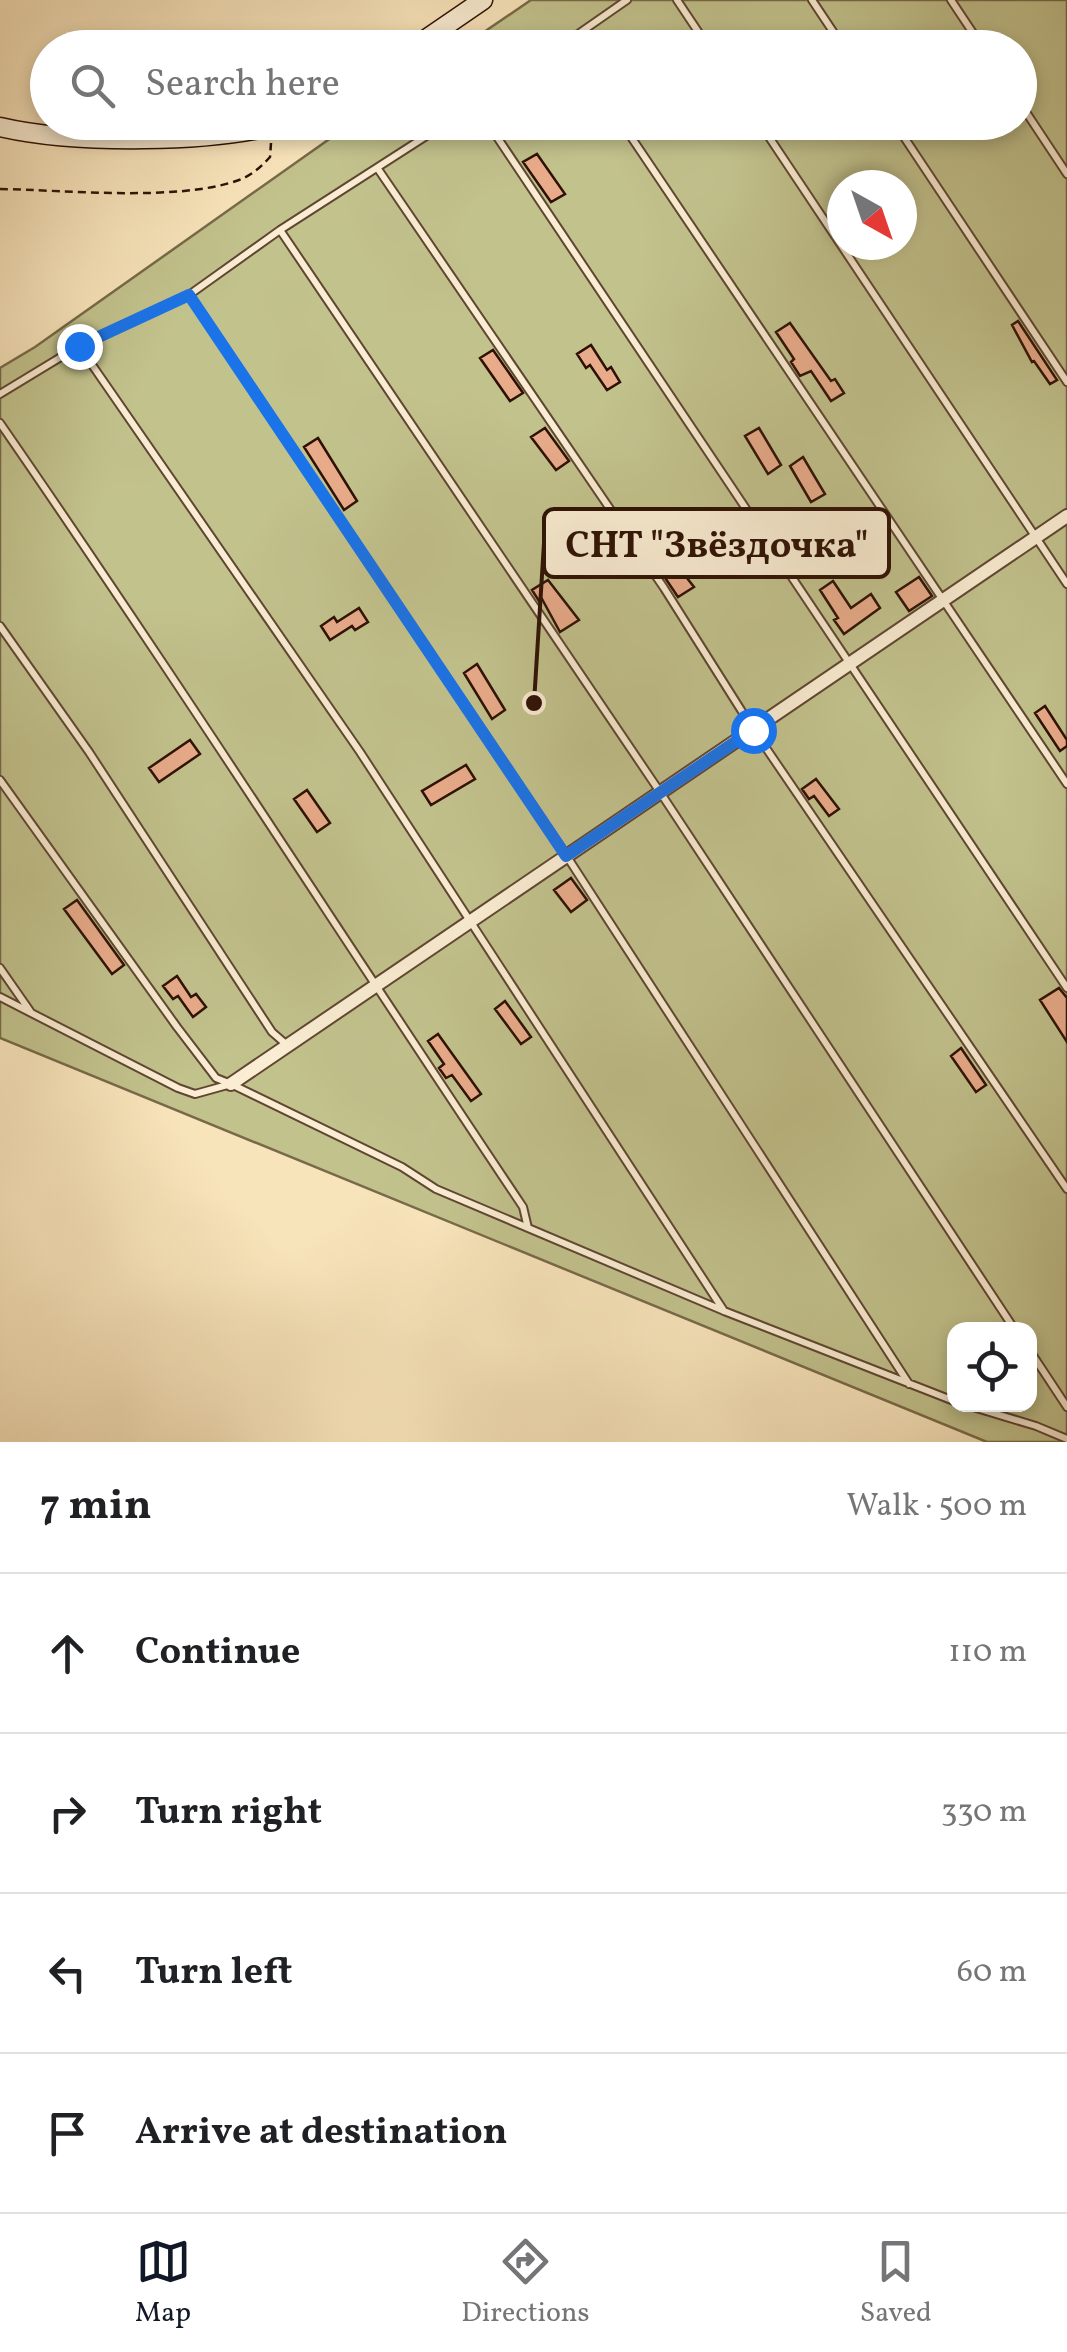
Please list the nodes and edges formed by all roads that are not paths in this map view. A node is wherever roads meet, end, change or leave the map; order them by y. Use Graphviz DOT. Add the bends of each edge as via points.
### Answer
graph roads {
  1 [pos="483,0"];
  2 [pos="627,0"];
  3 [pos="677,0"];
  4 [pos="812,0"];
  5 [pos="951,0"];
  6 [pos="439,30"];
  7 [pos="588,30"];
  8 [pos="697,30"];
  9 [pos="832,30"];
  10 [pos="970,30"];
  11 [pos="0,128"];
  12 [pos="1037,128"];
  13 [pos="30,133"];
  14 [pos="421,140"];
  15 [pos="499,140"];
  16 [pos="633,140"];
  17 [pos="771,140"];
  18 [pos="906,140"];
  19 [pos="378,169"];
  20 [pos="1067,174"];
  21 [pos="280,230"];
  22 [pos="189,295"];
  23 [pos="79,346"];
  24 [pos="1067,382"];
  25 [pos="0,394"];
  26 [pos="0,423"];
  27 [pos="1067,516"];
  28 [pos="1036,537"];
  29 [pos="1067,584"];
  30 [pos="943,601"];
  31 [pos="0,626"];
  32 [pos="850,665"];
  33 [pos="753,730"];
  34 [pos="0,780"];
  35 [pos="1067,784"];
  36 [pos="660,792"];
  37 [pos="566,856"];
  38 [pos="470,921"];
  39 [pos="0,968"];
  40 [pos="374,986"];
  41 [pos="1067,988"];
  42 [pos="0,998"];
  43 [pos="30,1011"];
  44 [pos="288,1046"];
  45 [pos="231,1084"];
  46 [pos="1067,1189"];
  47 [pos="528,1228"];
  48 [pos="724,1310"];
  49 [pos="1011,1322"];
  50 [pos="1037,1362"];
  51 [pos="909,1384"];
  52 [pos="947,1398"];
  53 [pos="1067,1408"];
  54 [pos="990,1412"];
  55 [pos="1067,1439"];
  1 -- 6 [label="street"];
  2 -- 7 [label="lane"];
  3 -- 8 [label="lane"];
  4 -- 9 [label="lane"];
  5 -- 10 [label="lane"];
  11 -- 13 [label="street"];
  12 -- 20 [label="lane"];
  14 -- 19 [label="lane"];
  15 -- 32 [label="lane"];
  16 -- 30 [label="lane"];
  17 -- 28 [label="lane"];
  18 -- 24 [label="lane"];
  19 -- 21 [label="lane"];
  19 -- 33 [label="lane"];
  21 -- 22 [label="lane"];
  21 -- 36 [label="lane"];
  22 -- 23 [label="lane"];
  22 -- 37 [label="lane"];
  23 -- 25 [label="lane"];
  23 -- 38 [label="lane"];
  26 -- 40 [label="lane" via="153,644"];
  27 -- 28 [label="street"];
  28 -- 29 [label="lane"];
  28 -- 30 [label="street"];
  30 -- 32 [label="street"];
  30 -- 35 [label="lane"];
  31 -- 44 [label="lane" via="272,1032"];
  32 -- 33 [label="street"];
  32 -- 41 [label="lane"];
  33 -- 36 [label="street"];
  33 -- 46 [label="lane"];
  34 -- 45 [label="lane" via="177,1027 216,1078"];
  36 -- 37 [label="street"];
  36 -- 49 [label="lane"];
  37 -- 38 [label="street"];
  37 -- 51 [label="lane"];
  38 -- 40 [label="street"];
  38 -- 48 [label="lane"];
  39 -- 43 [label="lane"];
  40 -- 44 [label="street"];
  40 -- 47 [label="lane" via="523,1208"];
  42 -- 43 [label="lane"];
  43 -- 45 [label="lane" via="194,1094"];
  44 -- 45 [label="street"];
  45 -- 47 [label="lane" via="436,1189"];
  47 -- 48 [label="lane"];
  48 -- 51 [label="lane"];
  50 -- 53 [label="lane"];
  51 -- 52 [label="lane"];
  54 -- 55 [label="lane"];
}
